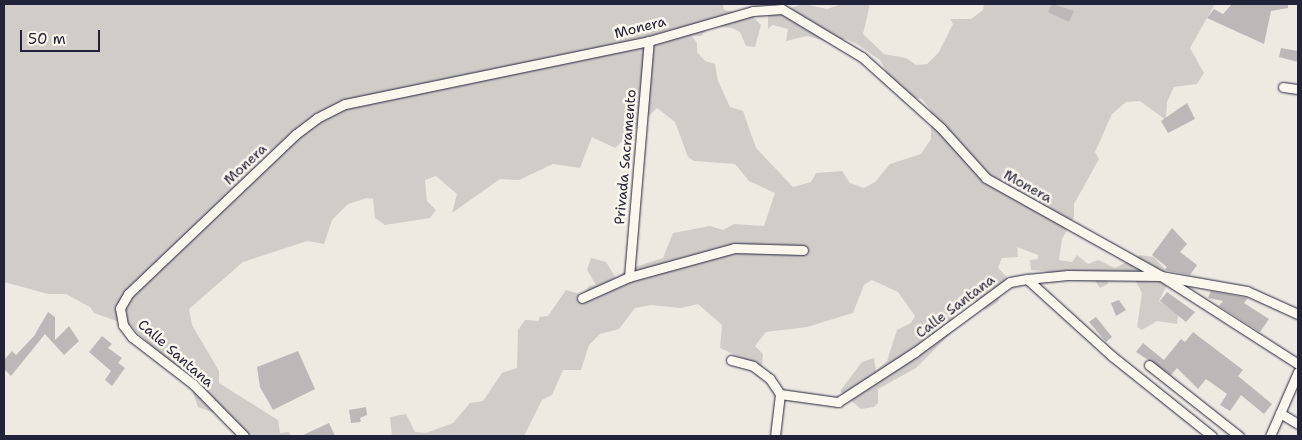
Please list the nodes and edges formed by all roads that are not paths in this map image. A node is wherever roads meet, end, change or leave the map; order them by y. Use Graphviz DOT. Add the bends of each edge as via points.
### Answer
graph roads {
  1 [pos="649,41"];
  2 [pos="1283,87"];
  3 [pos="1298,89"];
  4 [pos="803,250"];
  5 [pos="1161,276"];
  6 [pos="629,277"];
  7 [pos="1028,279"];
  8 [pos="582,298"];
  9 [pos="120,308"];
  10 [pos="1298,314"];
  11 [pos="731,360"];
  12 [pos="1298,364"];
  13 [pos="1149,365"];
  14 [pos="1298,372"];
  15 [pos="780,394"];
  16 [pos="1280,412"];
  17 [pos="1298,424"];
  18 [pos="244,436"];
  19 [pos="775,436"];
  20 [pos="1212,436"];
  21 [pos="1239,436"];
  22 [pos="1270,436"];
  1 -- 5 [label="street, Monera" via="753,11 782,9 862,57 941,128 986,178"];
  1 -- 6 [label="street, Privada Sacramento"];
  1 -- 9 [label="street, Monera" via="345,104 317,118 128,294"];
  2 -- 3 [label="street"];
  4 -- 6 [label="street" via="734,248"];
  5 -- 7 [label="street, Calle Santana" via="1068,275"];
  5 -- 10 [label="street" via="1247,291"];
  5 -- 12 [label="street, Monera"];
  6 -- 8 [label="street"];
  7 -- 15 [label="street, Calle Santana" via="1010,282 915,352 838,402"];
  7 -- 20 [label="street" via="1112,356"];
  9 -- 18 [label="street, Calle Santana" via="123,325 132,336 193,384"];
  11 -- 15 [label="street" via="753,366 770,379"];
  13 -- 21 [label="street"];
  14 -- 16 [label="street"];
  15 -- 19 [label="street"];
  16 -- 17 [label="street"];
  16 -- 22 [label="street"];
}
